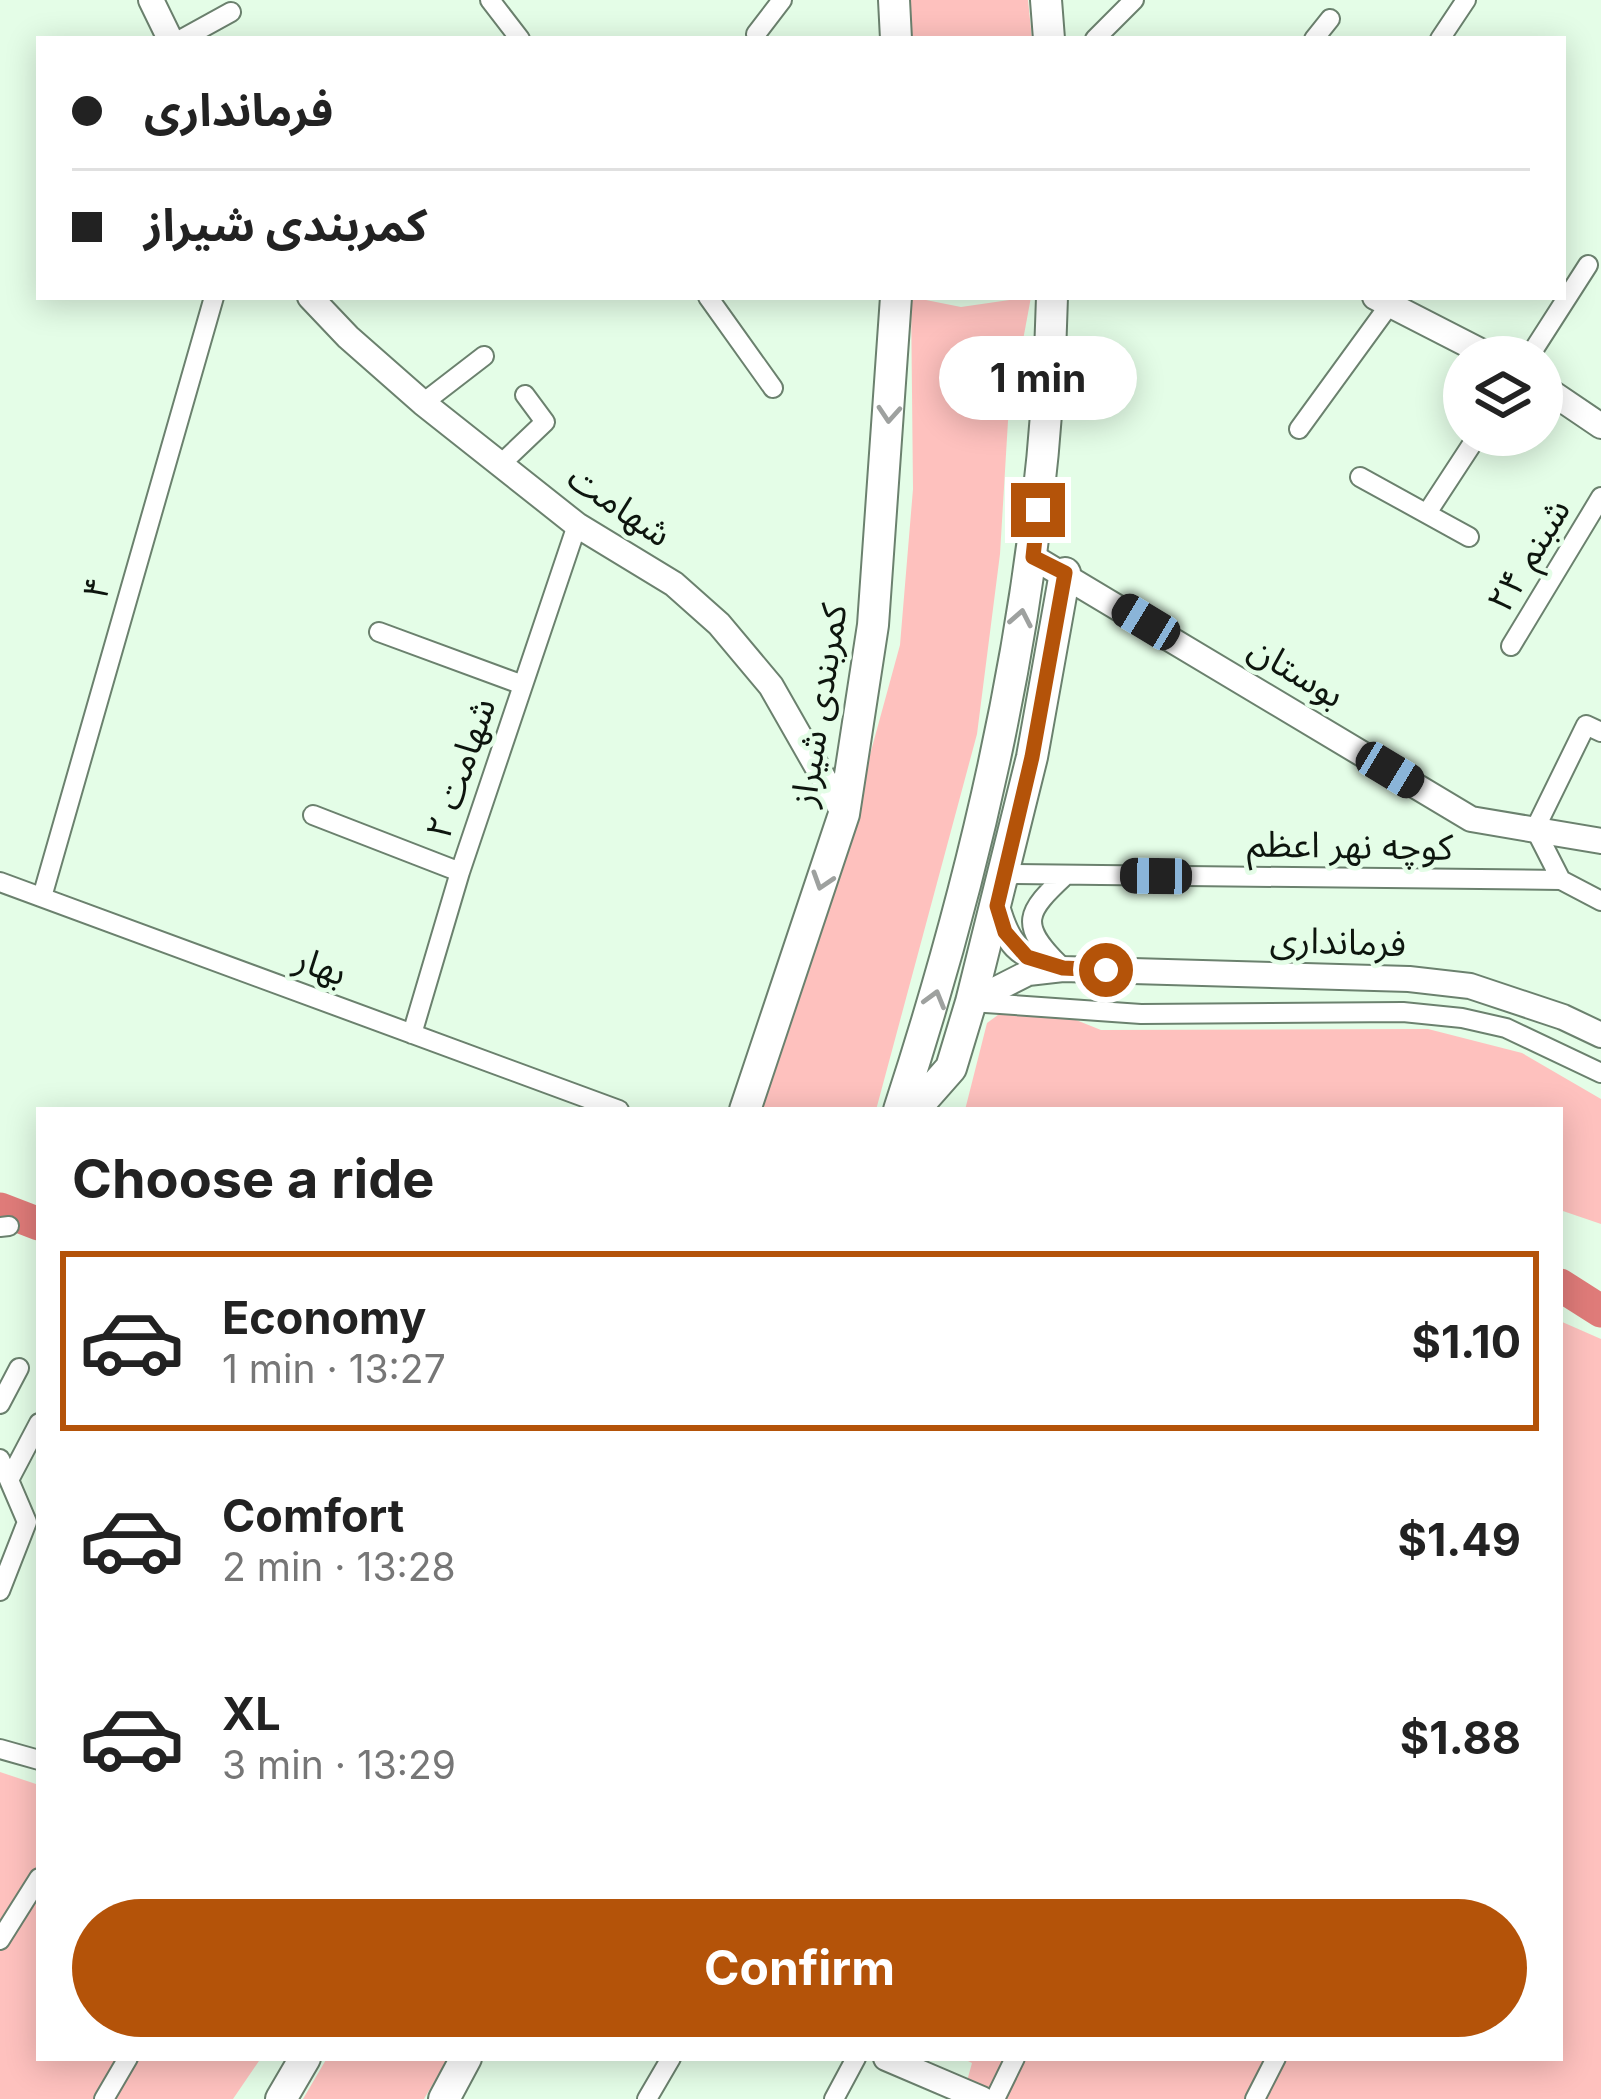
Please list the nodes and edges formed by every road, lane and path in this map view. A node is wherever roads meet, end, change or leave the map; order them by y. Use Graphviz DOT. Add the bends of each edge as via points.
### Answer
graph roads {
  1 [pos="151,0"];
  2 [pos="490,0"];
  3 [pos="782,0"];
  4 [pos="1046,0"];
  5 [pos="1134,0"];
  6 [pos="1466,0"];
  7 [pos="231,12"];
  8 [pos="1330,19"];
  9 [pos="756,34"];
  10 [pos="169,36"];
  11 [pos="187,36"];
  12 [pos="518,36"];
  13 [pos="1049,36"];
  14 [pos="1098,36"];
  15 [pos="1316,36"];
  16 [pos="1442,36"];
  17 [pos="1588,265"];
  18 [pos="1566,299"];
  19 [pos="213,300"];
  20 [pos="313,300"];
  21 [pos="710,300"];
  22 [pos="896,300"];
  23 [pos="1565,300"];
  24 [pos="1398,303"];
  25 [pos="1058,304"];
  26 [pos="1455,336"];
  27 [pos="1542,336"];
  28 [pos="484,356"];
  29 [pos="773,388"];
  30 [pos="525,394"];
  31 [pos="1563,398"];
  32 [pos="423,403"];
  33 [pos="1597,417"];
  34 [pos="1300,428"];
  35 [pos="1464,456"];
  36 [pos="502,463"];
  37 [pos="1360,477"];
  38 [pos="1601,497"];
  39 [pos="1427,513"];
  40 [pos="577,525"];
  41 [pos="1469,537"];
  42 [pos="1033,557"];
  43 [pos="1065,573"];
  44 [pos="379,632"];
  45 [pos="1511,646"];
  46 [pos="523,685"];
  47 [pos="1594,728"];
  48 [pos="844,814"];
  49 [pos="313,815"];
  50 [pos="1535,830"];
  51 [pos="1601,841"];
  52 [pos="460,872"];
  53 [pos="1006,874"];
  54 [pos="1066,875"];
  55 [pos="1561,880"];
  56 [pos="0,882"];
  57 [pos="42,897"];
  58 [pos="1601,901"];
  59 [pos="997,906"];
  60 [pos="1063,968"];
  61 [pos="971,1002"];
  62 [pos="412,1034"];
  63 [pos="1601,1035"];
  64 [pos="1601,1073"];
  65 [pos="611,1107"];
  66 [pos="746,1107"];
  67 [pos="900,1107"];
  68 [pos="917,1107"];
  69 [pos="19,1368"];
  70 [pos="0,1404"];
  71 [pos="36,1430"];
  72 [pos="0,1459"];
  73 [pos="9,1480"];
  74 [pos="0,1591"];
  75 [pos="0,1749"];
  76 [pos="36,1759"];
  77 [pos="36,1883"];
  78 [pos="0,1940"];
  79 [pos="126,2061"];
  80 [pos="303,2061"];
  81 [pos="464,2061"];
  82 [pos="669,2061"];
  83 [pos="854,2061"];
  84 [pos="892,2061"];
  85 [pos="1014,2061"];
  86 [pos="1275,2061"];
  87 [pos="967,2096"];
  88 [pos="104,2099"];
  89 [pos="281,2099"];
  90 [pos="444,2099"];
  91 [pos="647,2099"];
  92 [pos="834,2099"];
  93 [pos="995,2099"];
  94 [pos="1256,2099"];
  1 -- 10 [label="street"];
  2 -- 12 [label="street"];
  3 -- 9 [label="street"];
  4 -- 13 [label="highway"];
  5 -- 14 [label="street"];
  6 -- 16 [label="street"];
  7 -- 11 [label="street"];
  8 -- 15 [label="street"];
  17 -- 18 [label="street"];
  19 -- 57 [label="street, ۴"];
  20 -- 32 [label="street, شهامت"];
  21 -- 29 [label="street"];
  22 -- 48 [label="highway, کمربندی شیراز, one-way" via="873,625"];
  23 -- 27 [label="street"];
  24 -- 26 [label="street"];
  24 -- 34 [label="street"];
  25 -- 42 [label="highway"];
  28 -- 32 [label="street"];
  30 -- 36 [label="street" via="545,422"];
  31 -- 33 [label="street"];
  32 -- 36 [label="street, شهامت"];
  35 -- 39 [label="street"];
  36 -- 40 [label="street, شهامت"];
  37 -- 39 [label="street"];
  38 -- 45 [label="street, ۲۴ شبنم"];
  39 -- 41 [label="street"];
  40 -- 46 [label="street, ۲ شهامت"];
  40 -- 48 [label="street, شهامت" via="674,584 718,624 771,686"];
  42 -- 43 [label="street, بوستان"];
  67 -- 42 [label="highway, one-way" via="968,868"];
  43 -- 50 [label="street, بوستان" via="1471,819"];
  43 -- 53 [label="highway"];
  44 -- 46 [label="street"];
  46 -- 52 [label="street, ۲ شهامت"];
  47 -- 50 [label="street"];
  48 -- 66 [label="highway, کمربندی شیراز, one-way"];
  49 -- 52 [label="street"];
  50 -- 51 [label="street, بوستان"];
  50 -- 55 [label="street"];
  52 -- 62 [label="street, ۲ شهامت"];
  53 -- 54 [label="street, کوچه نهر اعظم"];
  53 -- 59 [label="highway"];
  54 -- 55 [label="street, کوچه نهر اعظم"];
  54 -- 60 [label="street" via="1036,903 1030,921 1035,941"];
  55 -- 58 [label="street"];
  56 -- 57 [label="street, بهار"];
  57 -- 62 [label="street, بهار"];
  59 -- 60 [label="street, فرمانداری" via="1015,946"];
  59 -- 61 [label="highway"];
  60 -- 61 [label="street, فرمانداری" via="1028,974"];
  60 -- 63 [label="street, فرمانداری" via="1470,986"];
  61 -- 64 [label="street" via="1142,1014 1462,1018 1506,1028"];
  61 -- 68 [label="highway" via="951,1068"];
  62 -- 65 [label="street, بهار"];
  69 -- 70 [label="street"];
  71 -- 73 [label="street"];
  72 -- 73 [label="street"];
  73 -- 74 [label="street" via="27,1522"];
  75 -- 76 [label="street"];
  77 -- 78 [label="street"];
  79 -- 88 [label="street"];
  80 -- 89 [label="highway"];
  81 -- 90 [label="highway"];
  82 -- 91 [label="street"];
  83 -- 92 [label="street"];
  84 -- 87 [label="street"];
  85 -- 93 [label="street"];
  86 -- 94 [label="street"];
}
